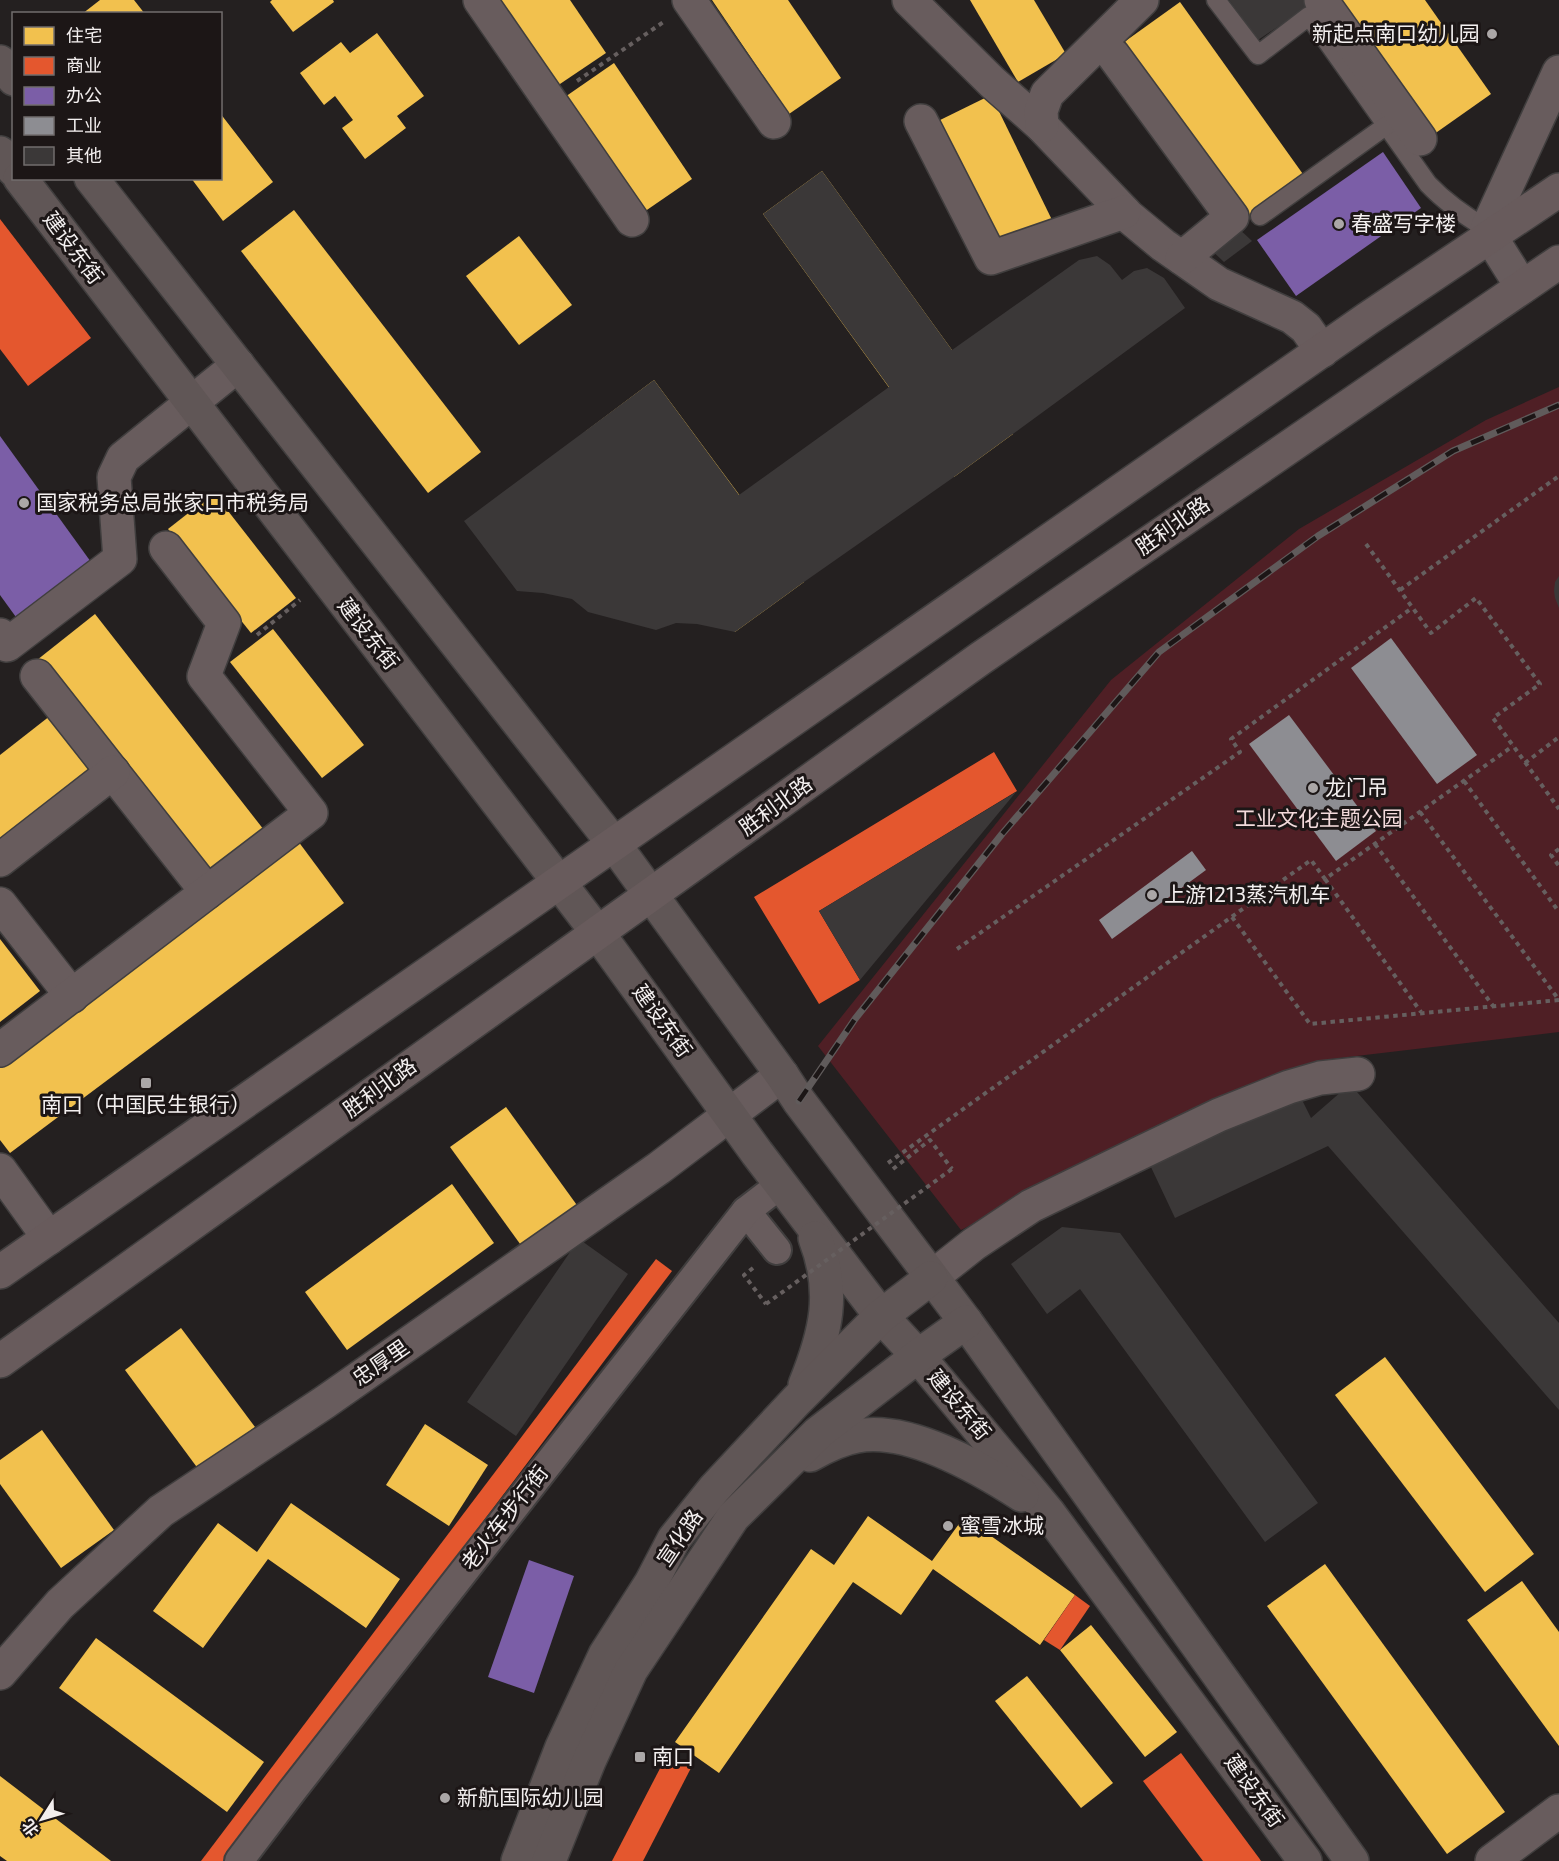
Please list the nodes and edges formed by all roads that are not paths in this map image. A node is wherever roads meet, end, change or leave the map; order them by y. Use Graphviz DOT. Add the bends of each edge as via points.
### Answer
graph roads {
  1 [pos="480,0"];
  2 [pos="909,0"];
  3 [pos="1216,0"];
  4 [pos="1321,0"];
  5 [pos="1144,1"];
  6 [pos="691,2"];
  7 [pos="1113,55"];
  8 [pos="0,62"];
  9 [pos="1559,72"];
  10 [pos="12,77"];
  11 [pos="921,121"];
  12 [pos="774,122"];
  13 [pos="1387,125"];
  14 [pos="1042,126"];
  15 [pos="1420,139"];
  16 [pos="0,153"];
  17 [pos="12,168"];
  18 [pos="22,180"];
  19 [pos="94,180"];
  20 [pos="1559,190"];
  21 [pos="1124,212"];
  22 [pos="1260,216"];
  23 [pos="632,220"];
  24 [pos="1488,233"];
  25 [pos="1182,258"];
  26 [pos="1559,262"];
  27 [pos="1522,287"];
  28 [pos="1322,351"];
  29 [pos="238,365"];
  30 [pos="192,403"];
  31 [pos="166,548"];
  32 [pos="0,635"];
  33 [pos="37,676"];
  34 [pos="113,772"];
  35 [pos="614,844"];
  36 [pos="0,860"];
  37 [pos="558,882"];
  38 [pos="207,892"];
  39 [pos="651,895"];
  40 [pos="0,904"];
  41 [pos="597,932"];
  42 [pos="72,996"];
  43 [pos="0,1050"];
  44 [pos="1358,1074"];
  45 [pos="782,1075"];
  46 [pos="729,1114"];
  47 [pos="0,1170"];
  48 [pos="781,1184"];
  49 [pos="746,1211"];
  50 [pos="808,1219"];
  51 [pos="50,1238"];
  52 [pos="777,1250"];
  53 [pos="0,1272"];
  54 [pos="931,1278"];
  55 [pos="881,1316"];
  56 [pos="966,1322"];
  57 [pos="918,1356"];
  58 [pos="0,1361"];
  59 [pos="800,1396"];
  60 [pos="779,1472"];
  61 [pos="1048,1512"];
  62 [pos="0,1673"];
  63 [pos="1556,1821"];
  64 [pos="239,1861"];
  65 [pos="518,1861"];
  66 [pos="549,1861"];
  67 [pos="1305,1861"];
  68 [pos="1352,1861"];
  69 [pos="1492,1861"];
  1 -- 23 [label="street"];
  2 -- 14 [label="street"];
  3 -- 13 [label="lane" via="1258,55 1309,16"];
  4 -- 15 [label="street"];
  5 -- 14 [label="street" via="1047,94 1041,111"];
  6 -- 12 [label="street"];
  7 -- 25 [label="street" via="1232,218"];
  8 -- 10 [label="main road"];
  9 -- 24 [label="street"];
  11 -- 21 [label="street" via="991,258"];
  13 -- 22 [label="lane"];
  13 -- 24 [label="lane" via="1442,199"];
  14 -- 21 [label="street"];
  16 -- 17 [label="main road"];
  18 -- 30 [label="main road, 建设东街"];
  19 -- 29 [label="main road, 建设东街"];
  20 -- 24 [label="highway"];
  21 -- 25 [label="street"];
  24 -- 27 [label="street"];
  24 -- 28 [label="highway"];
  25 -- 28 [label="street" via="1219,284 1292,317 1306,328"];
  26 -- 27 [label="highway, 胜利北路"];
  27 -- 39 [label="highway, 胜利北路" via="981,658"];
  28 -- 35 [label="highway"];
  29 -- 30 [label="street"];
  29 -- 35 [label="main road, 建设东街"];
  30 -- 32 [label="street" via="123,458 114,477 120,559 7,645"];
  30 -- 37 [label="main road, 建设东街"];
  31 -- 38 [label="street" via="224,622 204,676 311,813"];
  33 -- 34 [label="street"];
  34 -- 36 [label="street"];
  34 -- 38 [label="street"];
  35 -- 37 [label="highway"];
  35 -- 39 [label="main road, 建设东街"];
  37 -- 41 [label="main road, 建设东街"];
  37 -- 51 [label="highway"];
  38 -- 42 [label="street"];
  39 -- 41 [label="highway, 胜利北路"];
  39 -- 45 [label="main road, 建设东街"];
  40 -- 42 [label="street"];
  41 -- 46 [label="main road, 建设东街"];
  41 -- 58 [label="highway, 胜利北路"];
  42 -- 43 [label="street"];
  44 -- 54 [label="street" via="1320,1078 1289,1087 1138,1154 1031,1206"];
  45 -- 46 [label="street, 忠厚里"];
  45 -- 54 [label="main road, 建设东街"];
  46 -- 48 [label="main road, 建设东街"];
  46 -- 62 [label="street, 忠厚里" via="659,1168 325,1402 161,1510 60,1604"];
  47 -- 51 [label="street"];
  48 -- 49 [label="street, 老火车步行街"];
  48 -- 50 [label="main road, 建设东街"];
  49 -- 52 [label="street"];
  49 -- 64 [label="street, 老火车步行街"];
  50 -- 55 [label="main road, 建设东街"];
  50 -- 59 [label="main road" via="827,1284 825,1326"];
  51 -- 53 [label="highway"];
  54 -- 55 [label="main road, 宣化路"];
  54 -- 56 [label="main road, 建设东街"];
  55 -- 57 [label="main road, 建设东街"];
  55 -- 59 [label="main road, 宣化路"];
  56 -- 57 [label="main road, 宣化路"];
  56 -- 68 [label="main road, 建设东街"];
  57 -- 60 [label="main road, 宣化路" via="818,1433"];
  57 -- 61 [label="main road, 建设东街"];
  59 -- 65 [label="main road, 宣化路" via="714,1489 674,1539 605,1655 562,1747"];
  60 -- 61 [label="main road" via="828,1445 858,1436 887,1436 926,1445 961,1460"];
  60 -- 66 [label="main road, 宣化路" via="733,1516 631,1670"];
  61 -- 67 [label="main road, 建设东街"];
  63 -- 69 [label="street"];
}
